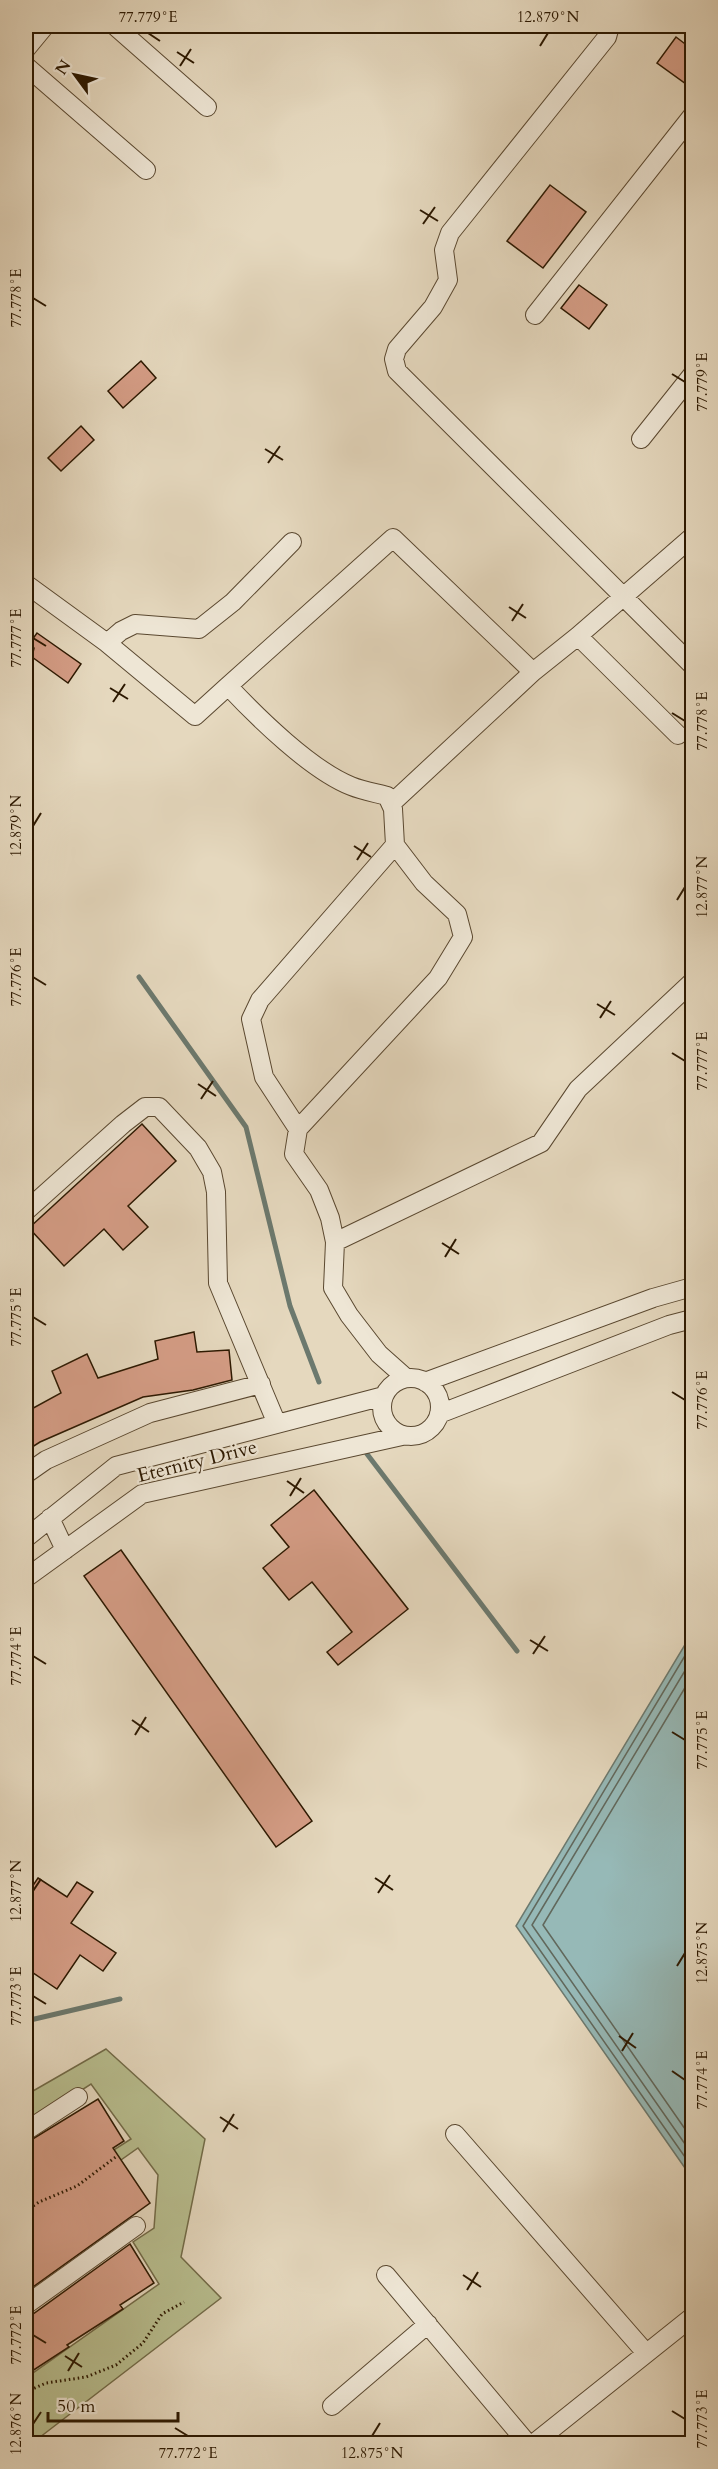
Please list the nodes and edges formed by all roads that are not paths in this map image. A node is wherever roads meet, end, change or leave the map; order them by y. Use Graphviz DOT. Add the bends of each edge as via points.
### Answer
graph roads {
  1 [pos="45,26"];
  2 [pos="115,26"];
  3 [pos="610,26"];
  4 [pos="26,49"];
  5 [pos="26,66"];
  6 [pos="207,107"];
  7 [pos="693,116"];
  8 [pos="146,170"];
  9 [pos="535,315"];
  10 [pos="693,375"];
  11 [pos="641,439"];
  12 [pos="693,537"];
  13 [pos="292,542"];
  14 [pos="26,584"];
  15 [pos="624,595"];
  16 [pos="578,636"];
  17 [pos="107,643"];
  18 [pos="693,665"];
  19 [pos="533,672"];
  20 [pos="228,686"];
  21 [pos="678,735"];
  22 [pos="392,803"];
  23 [pos="395,845"];
  24 [pos="693,982"];
  25 [pos="298,1129"];
  26 [pos="26,1211"];
  27 [pos="335,1242"];
  28 [pos="693,1287"];
  29 [pos="693,1319"];
  30 [pos="406,1378"];
  31 [pos="425,1382"];
  32 [pos="261,1384"];
  33 [pos="384,1396"];
  34 [pos="439,1414"];
  35 [pos="277,1424"];
  36 [pos="402,1436"];
  37 [pos="26,1474"];
  38 [pos="50,1518"];
  39 [pos="26,1538"];
  40 [pos="65,1550"];
  41 [pos="26,1578"];
  42 [pos="78,2097"];
  43 [pos="26,2131"];
  44 [pos="455,2134"];
  45 [pos="136,2226"];
  46 [pos="386,2275"];
  47 [pos="26,2305"];
  48 [pos="693,2317"];
  49 [pos="428,2324"];
  50 [pos="645,2353"];
  51 [pos="332,2406"];
  52 [pos="528,2444"];
  53 [pos="533,2444"];
  1 -- 4 [label="street"];
  2 -- 6 [label="street"];
  3 -- 15 [label="street" via="607,37 450,232 444,250 448,280 394,359 397,370"];
  5 -- 8 [label="street"];
  7 -- 9 [label="street"];
  10 -- 11 [label="street"];
  12 -- 15 [label="street"];
  13 -- 17 [label="street" via="233,602 199,629 135,624"];
  14 -- 17 [label="street"];
  15 -- 16 [label="street"];
  15 -- 18 [label="street"];
  16 -- 19 [label="street"];
  16 -- 21 [label="street"];
  17 -- 20 [label="street" via="195,716"];
  19 -- 20 [label="street" via="393,538"];
  19 -- 22 [label="street"];
  20 -- 22 [label="street" via="259,719 324,771 351,786 387,796"];
  22 -- 23 [label="street"];
  23 -- 25 [label="street" via="260,1000 251,1019 264,1077"];
  23 -- 25 [label="street" via="424,883 457,914 463,937 438,978"];
  24 -- 27 [label="street" via="578,1089 541,1143"];
  25 -- 27 [label="street" via="294,1154 319,1191"];
  26 -- 32 [label="street" via="146,1107 159,1107 198,1148 212,1172 218,1283"];
  27 -- 30 [label="street" via="333,1288 380,1354"];
  28 -- 31 [label="street"];
  29 -- 34 [label="street, Eternity Drive"];
  30 -- 31 [label="street"];
  30 -- 33 [label="street, Eternity Drive" via="397,1381"];
  31 -- 34 [label="street" via="437,1395"];
  32 -- 35 [label="street"];
  32 -- 37 [label="street" via="150,1413 46,1460"];
  33 -- 35 [label="street, Eternity Drive"];
  33 -- 36 [label="street" via="381,1405 386,1424"];
  34 -- 36 [label="street, Eternity Drive" via="421,1435"];
  35 -- 38 [label="street, Eternity Drive" via="116,1466"];
  36 -- 40 [label="street, Eternity Drive" via="142,1494"];
  38 -- 39 [label="street, Eternity Drive"];
  38 -- 40 [label="street"];
  40 -- 41 [label="street, Eternity Drive"];
  42 -- 43 [label="street"];
  44 -- 50 [label="street"];
  45 -- 47 [label="street"];
  46 -- 49 [label="street"];
  48 -- 50 [label="street"];
  49 -- 51 [label="street"];
  49 -- 52 [label="street"];
  50 -- 53 [label="street"];
}
